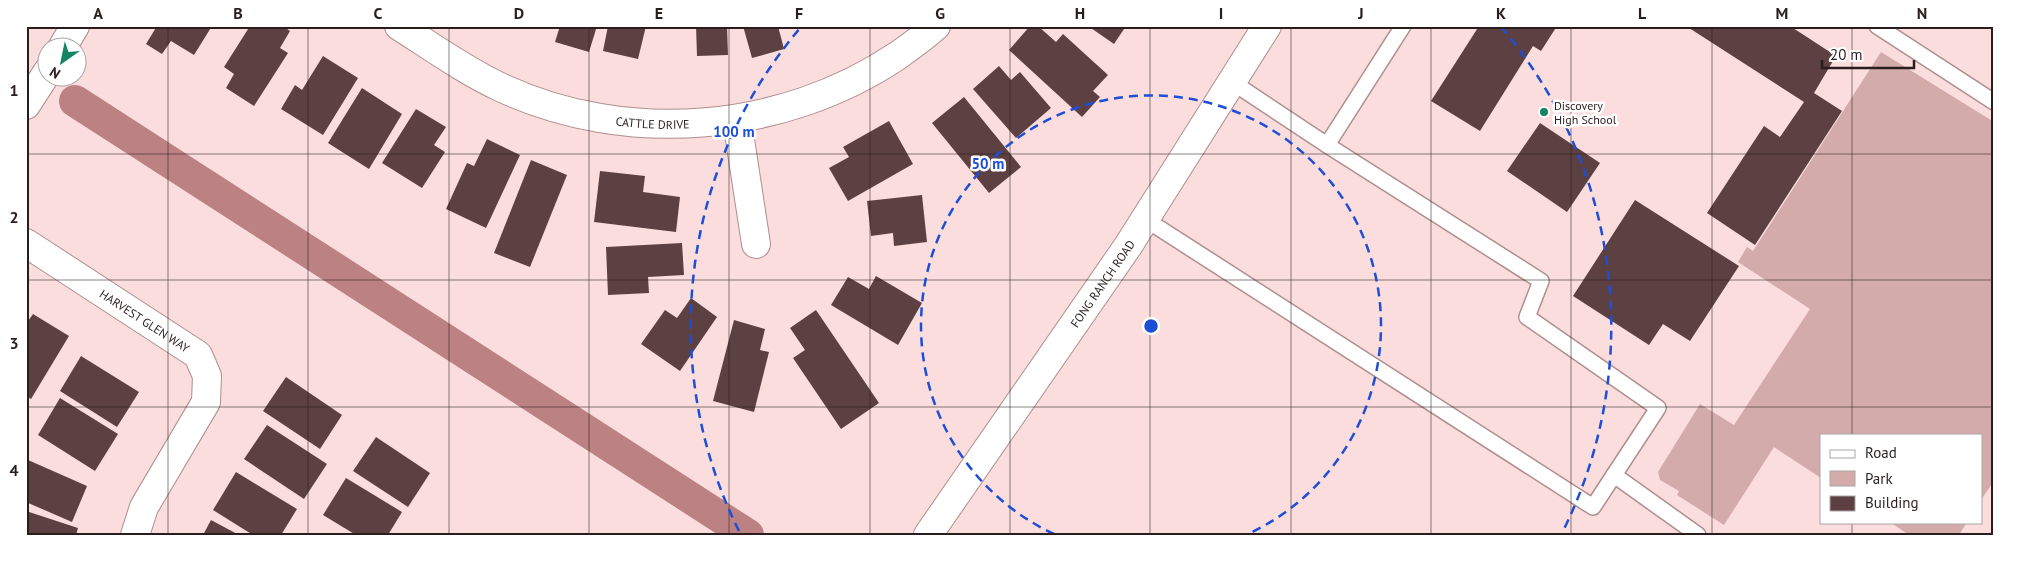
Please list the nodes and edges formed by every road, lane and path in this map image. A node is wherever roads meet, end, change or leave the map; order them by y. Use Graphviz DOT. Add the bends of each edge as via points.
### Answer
graph roads {
  1 [pos="75,26"];
  2 [pos="399,26"];
  3 [pos="936,26"];
  4 [pos="1268,26"];
  5 [pos="1403,26"];
  6 [pos="1876,26"];
  7 [pos="68,38"];
  8 [pos="1232,82"];
  9 [pos="38,86"];
  10 [pos="1994,102"];
  11 [pos="26,105"];
  12 [pos="737,120"];
  13 [pos="1327,145"];
  14 [pos="1145,219"];
  15 [pos="26,244"];
  16 [pos="756,244"];
  17 [pos="1614,475"];
  18 [pos="135,535"];
  19 [pos="928,535"];
  20 [pos="1698,535"];
  1 -- 7 [label="street"];
  2 -- 12 [label="street, CATTLE DRIVE" via="462,67 500,87 561,109 624,122 688,124"];
  3 -- 12 [label="street, CATTLE DRIVE" via="873,72 834,91 773,112"];
  4 -- 8 [label="street, FONG RANCH ROAD"];
  5 -- 13 [label="lane"];
  6 -- 10 [label="lane"];
  8 -- 13 [label="lane"];
  8 -- 14 [label="street, FONG RANCH ROAD"];
  9 -- 11 [label="street"];
  12 -- 16 [label="street"];
  13 -- 17 [label="lane" via="1541,281 1527,317 1658,408"];
  14 -- 17 [label="lane" via="1593,507"];
  14 -- 19 [label="street, FONG RANCH ROAD"];
  15 -- 18 [label="street, HARVEST GLEN WAY" via="198,355 207,376 206,402 144,507"];
  17 -- 20 [label="lane"];
}
